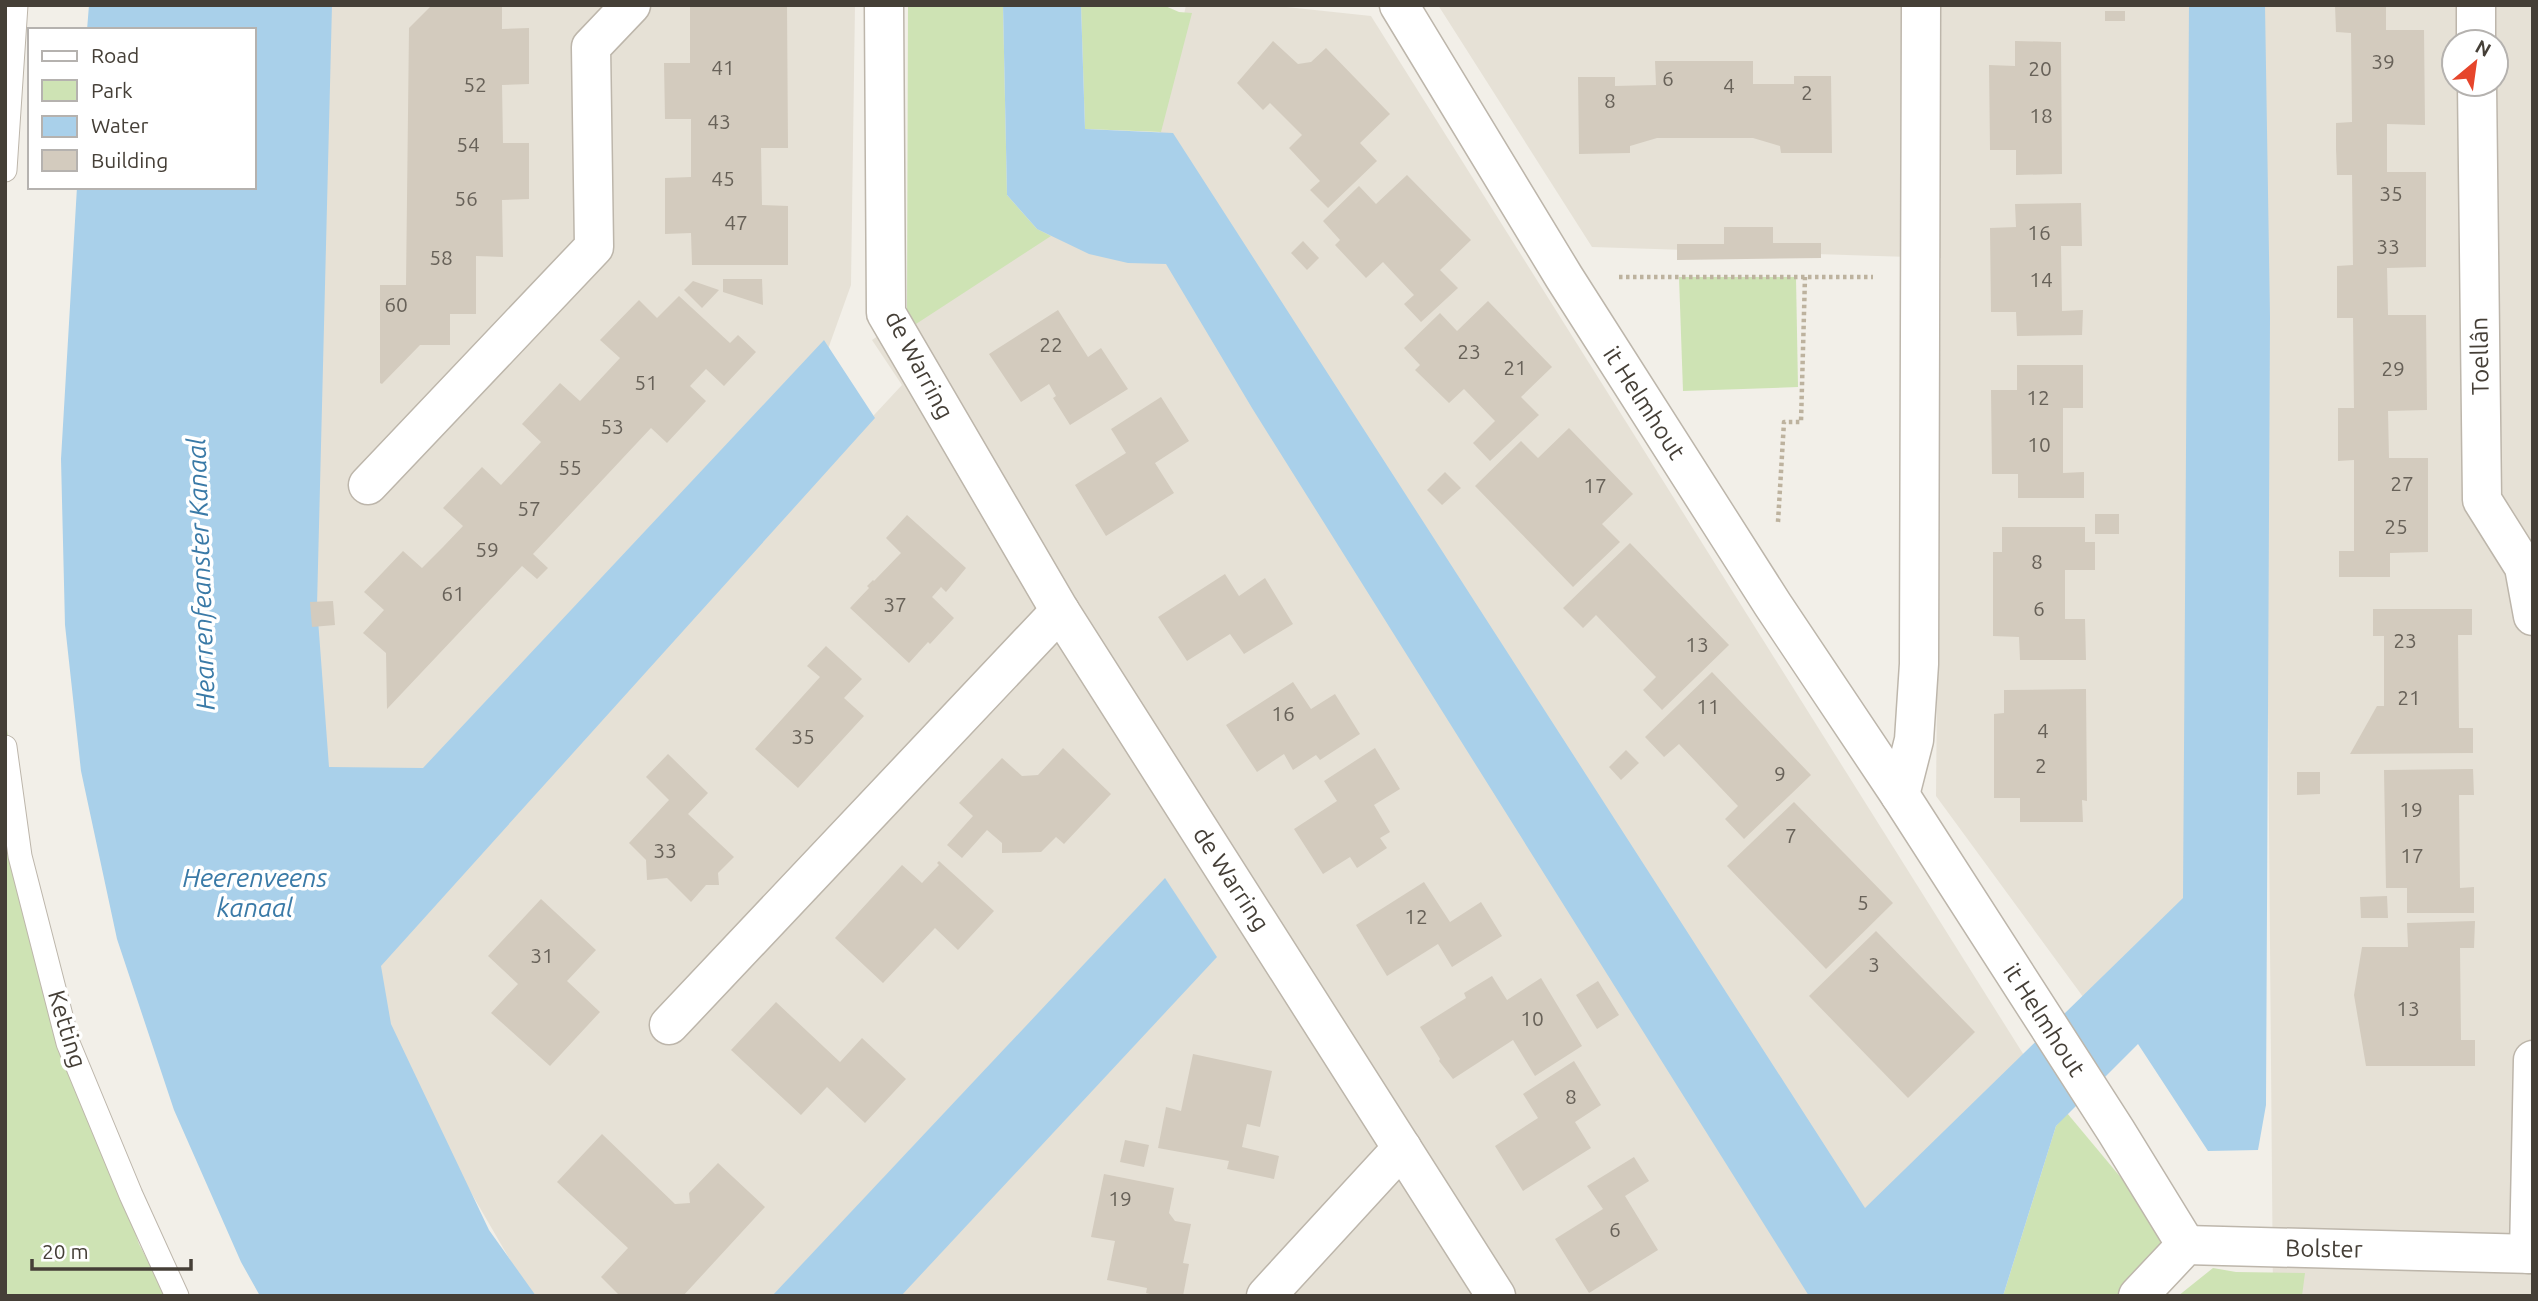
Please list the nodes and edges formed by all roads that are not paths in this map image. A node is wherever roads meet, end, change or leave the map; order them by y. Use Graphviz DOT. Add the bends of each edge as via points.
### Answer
graph roads {
  1 [pos="16,5"];
  2 [pos="631,5"];
  3 [pos="884,5"];
  4 [pos="1399,5"];
  5 [pos="1921,5"];
  6 [pos="2476,5"];
  7 [pos="2476,28"];
  8 [pos="2477,98"];
  9 [pos="5,170"];
  10 [pos="368,485"];
  11 [pos="1060,611"];
  12 [pos="2533,616"];
  13 [pos="5,747"];
  14 [pos="1900,795"];
  15 [pos="669,1025"];
  16 [pos="2533,1060"];
  17 [pos="1402,1148"];
  18 [pos="2186,1245"];
  19 [pos="2531,1254"];
  20 [pos="177,1296"];
  21 [pos="1266,1296"];
  22 [pos="1496,1296"];
  23 [pos="2137,1296"];
  1 -- 9 [label="lane"];
  2 -- 10 [label="street" via="591,47 594,247"];
  3 -- 11 [label="street, de Warring" via="886,313"];
  4 -- 14 [label="street, it Helmhout" via="1564,277"];
  5 -- 14 [label="street" via="1919,664 1914,740"];
  6 -- 7 [label="street"];
  8 -- 12 [label="street, Toellân" via="2482,500 2524,567"];
  11 -- 15 [label="street"];
  11 -- 17 [label="street, de Warring"];
  13 -- 20 [label="lane, Ketting" via="20,856 68,1043"];
  14 -- 18 [label="street, it Helmhout"];
  16 -- 19 [label="street"];
  17 -- 21 [label="street"];
  17 -- 22 [label="street, de Warring"];
  18 -- 19 [label="street, Bolster"];
  18 -- 23 [label="street"];
}
